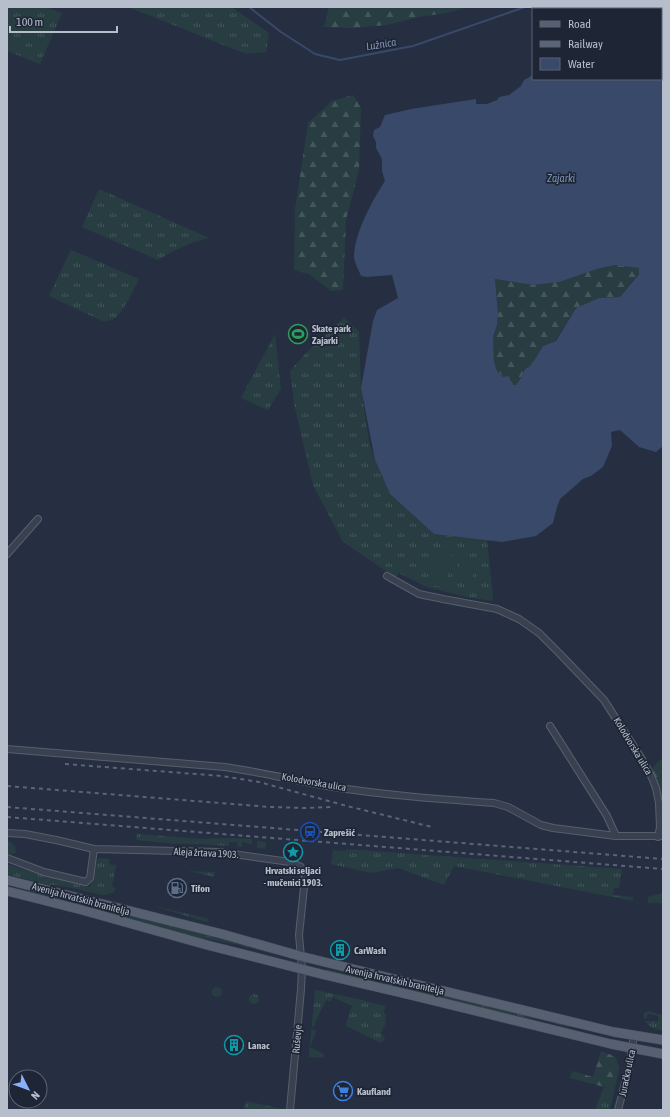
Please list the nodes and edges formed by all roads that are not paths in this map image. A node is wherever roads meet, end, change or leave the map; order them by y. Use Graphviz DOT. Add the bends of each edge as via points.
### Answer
graph roads {
  1 [pos="38,519"];
  2 [pos="7,554"];
  3 [pos="387,576"];
  4 [pos="550,726"];
  5 [pos="7,749"];
  6 [pos="7,833"];
  7 [pos="616,836"];
  8 [pos="660,836"];
  9 [pos="94,849"];
  10 [pos="7,858"];
  11 [pos="7,880"];
  12 [pos="7,891"];
  13 [pos="300,956"];
  14 [pos="302,969"];
  15 [pos="634,1035"];
  16 [pos="663,1040"];
  17 [pos="632,1048"];
  18 [pos="663,1054"];
  19 [pos="290,1110"];
  20 [pos="618,1110"];
  1 -- 2 [label="street"];
  3 -- 8 [label="street, Kolodvorska ulica" via="419,594 497,609 520,619 544,638 604,700 645,764 654,783 659,803"];
  4 -- 7 [label="street" via="607,816"];
  5 -- 7 [label="street, Kolodvorska ulica" via="224,767 328,786 413,797 494,803 508,807 541,825"];
  6 -- 9 [label="street, Aleja žrtava 1903."];
  7 -- 8 [label="street, Kolodvorska ulica"];
  9 -- 10 [label="street" via="90,878 86,882 44,872"];
  9 -- 13 [label="street, Aleja žrtava 1903." via="219,852 299,865 305,875 299,936"];
  11 -- 13 [label="main road, Avenija hrvatskih branitelja"];
  12 -- 14 [label="main road, Avenija hrvatskih branitelja"];
  13 -- 14 [label="street, Aleja žrtava 1903."];
  13 -- 15 [label="main road, Avenija hrvatskih branitelja"];
  14 -- 17 [label="main road, Avenija hrvatskih branitelja"];
  14 -- 19 [label="street, Ruševje"];
  15 -- 16 [label="main road, Avenija hrvatskih branitelja"];
  15 -- 17 [label="street, Juračka ulica"];
  17 -- 18 [label="main road, Avenija hrvatskih branitelja"];
  17 -- 20 [label="street, Juračka ulica"];
}
